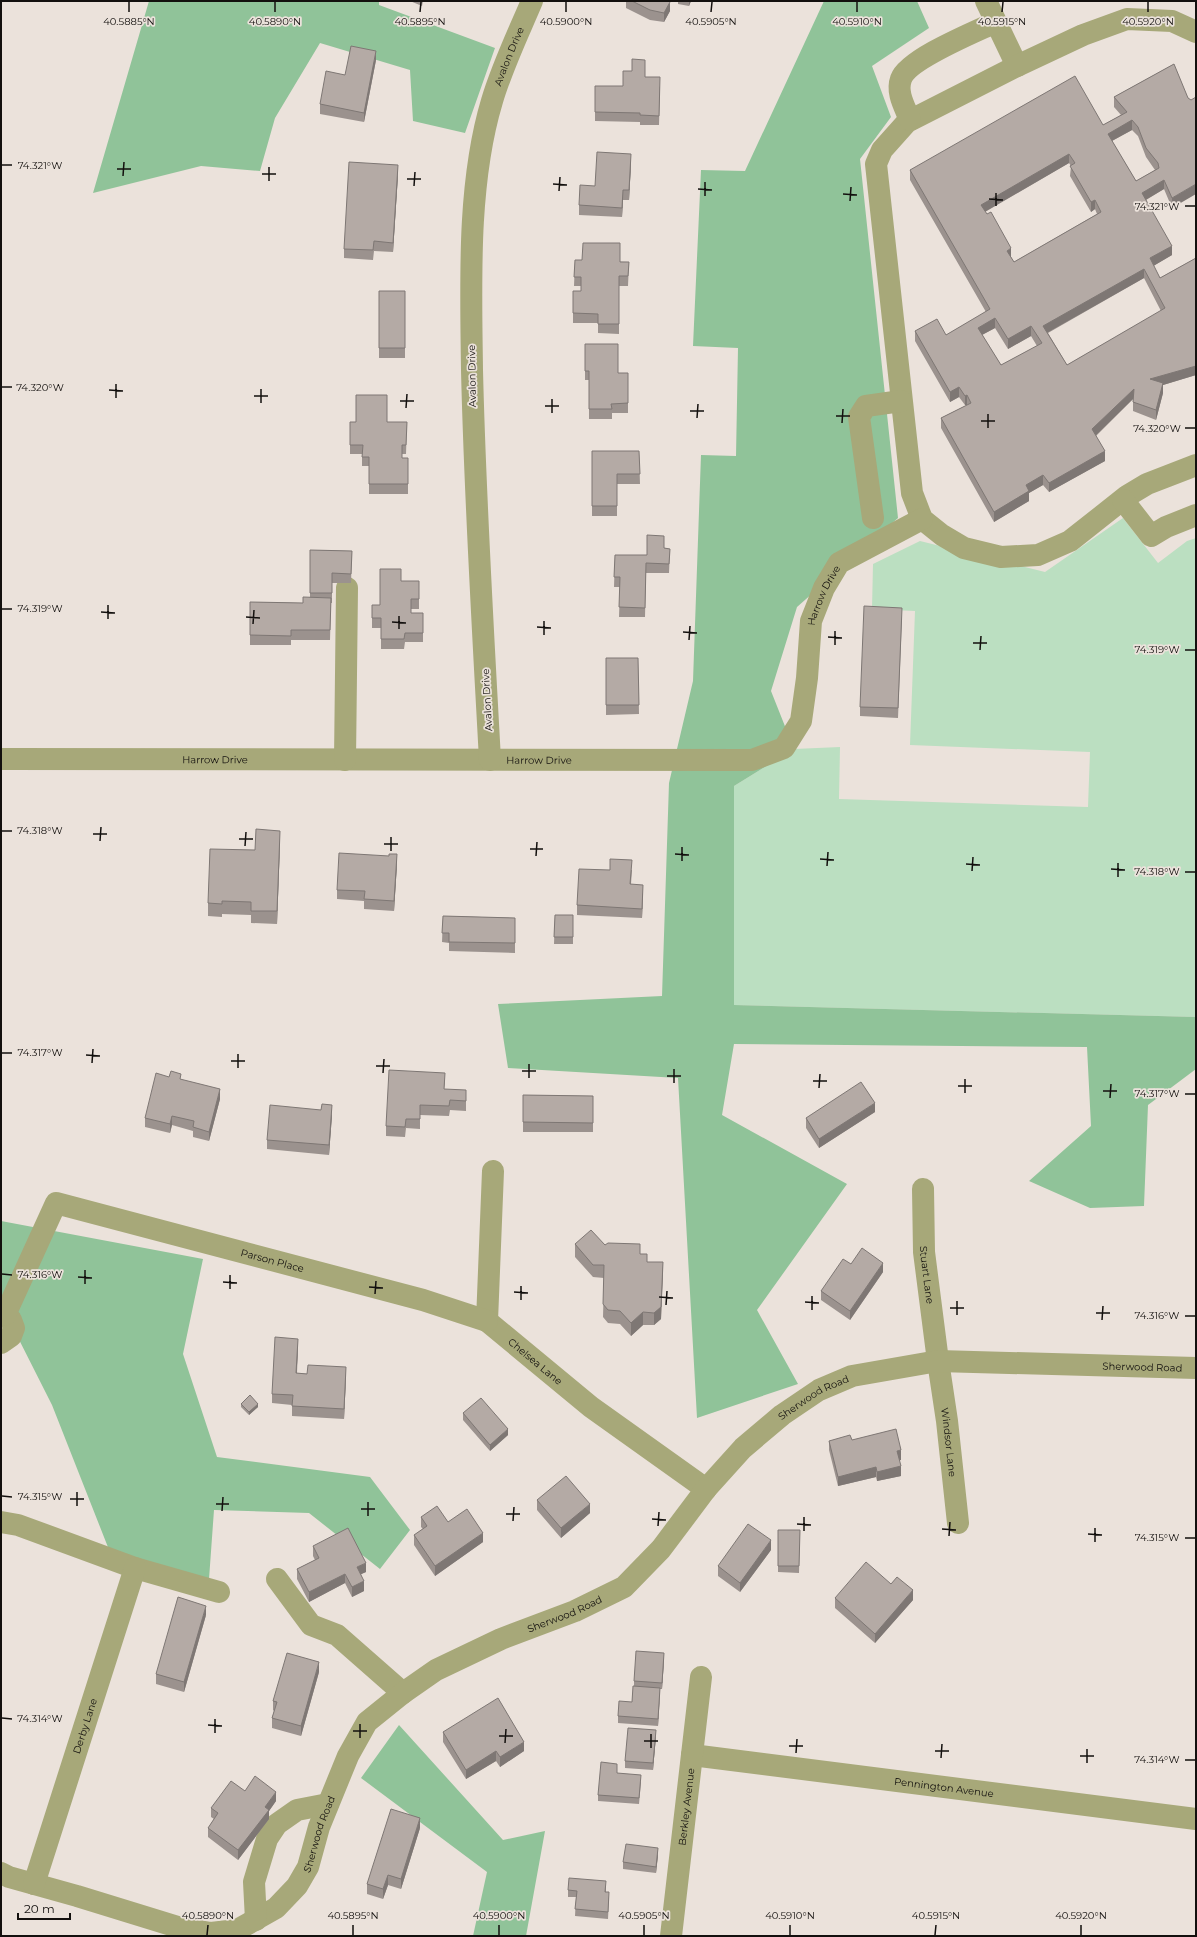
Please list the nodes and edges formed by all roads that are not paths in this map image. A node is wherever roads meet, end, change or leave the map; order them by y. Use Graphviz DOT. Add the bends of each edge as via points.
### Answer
graph roads {
  1 [pos="532,1"];
  2 [pos="986,1"];
  3 [pos="996,22"];
  4 [pos="1196,32"];
  5 [pos="1016,66"];
  6 [pos="910,120"];
  7 [pos="901,402"];
  8 [pos="1196,465"];
  9 [pos="1123,500"];
  10 [pos="1196,515"];
  11 [pos="873,518"];
  12 [pos="922,519"];
  13 [pos="347,588"];
  14 [pos="1,759"];
  15 [pos="345,760"];
  16 [pos="490,760"];
  17 [pos="493,1171"];
  18 [pos="924,1189"];
  19 [pos="3,1315"];
  20 [pos="487,1321"];
  21 [pos="1,1343"];
  22 [pos="938,1361"];
  23 [pos="1196,1368"];
  24 [pos="706,1489"];
  25 [pos="1,1522"];
  26 [pos="958,1523"];
  27 [pos="135,1568"];
  28 [pos="277,1579"];
  29 [pos="218,1592"];
  30 [pos="702,1678"];
  31 [pos="402,1694"];
  32 [pos="692,1755"];
  33 [pos="328,1804"];
  34 [pos="1196,1819"];
  35 [pos="1,1873"];
  36 [pos="34,1884"];
  37 [pos="256,1920"];
  38 [pos="671,1936"];
  1 -- 16 [label="street, Avalon Drive" via="512,46 492,102 479,160 473,228 473,430"];
  2 -- 3 [label="street"];
  3 -- 5 [label="street"];
  3 -- 6 [label="street" via="909,67 901,78 899,93"];
  4 -- 5 [label="street" via="1172,21 1127,19 1083,35"];
  5 -- 6 [label="street"];
  6 -- 7 [label="street" via="882,150 876,164"];
  7 -- 11 [label="street" via="866,406 859,417"];
  7 -- 12 [label="street" via="912,493"];
  8 -- 9 [label="street" via="1147,484"];
  9 -- 10 [label="street" via="1151,536"];
  9 -- 12 [label="street" via="1070,541 1038,554 1000,557 964,548"];
  12 -- 16 [label="street, Harrow Drive" via="839,563 824,588 811,621 801,721 784,748 752,760"];
  13 -- 15 [label="street"];
  14 -- 15 [label="street, Harrow Drive"];
  15 -- 16 [label="street, Harrow Drive"];
  17 -- 20 [label="street"];
  18 -- 22 [label="street, Stuart Lane" via="924,1252"];
  19 -- 20 [label="street, Parson Place" via="56,1203 423,1300"];
  19 -- 21 [label="street" via="13,1324 13,1333 8,1340"];
  20 -- 24 [label="street, Chelsea Lane" via="591,1407"];
  22 -- 23 [label="street, Sherwood Road"];
  22 -- 24 [label="street, Sherwood Road" via="852,1376 819,1390 782,1415 743,1448"];
  22 -- 26 [label="street, Windsor Lane"];
  24 -- 31 [label="street, Sherwood Road" via="661,1549 624,1587 574,1611 501,1639 436,1670"];
  25 -- 27 [label="street" via="18,1525"];
  27 -- 29 [label="street"];
  27 -- 36 [label="street, Derby Lane"];
  28 -- 31 [label="street" via="312,1625 337,1635"];
  30 -- 32 [label="street, Berkley Avenue"];
  31 -- 33 [label="street, Sherwood Road" via="367,1722 348,1756"];
  32 -- 34 [label="street, Pennington Avenue"];
  32 -- 38 [label="street, Berkley Avenue"];
  33 -- 37 [label="street, Sherwood Road" via="308,1867 297,1886 276,1908"];
  33 -- 37 [label="street" via="297,1810 277,1824 267,1839 254,1882"];
  35 -- 36 [label="street, Sherwood Road" via="9,1878"];
  36 -- 37 [label="street, Sherwood Road" via="181,1928 203,1932 237,1930"];
}
